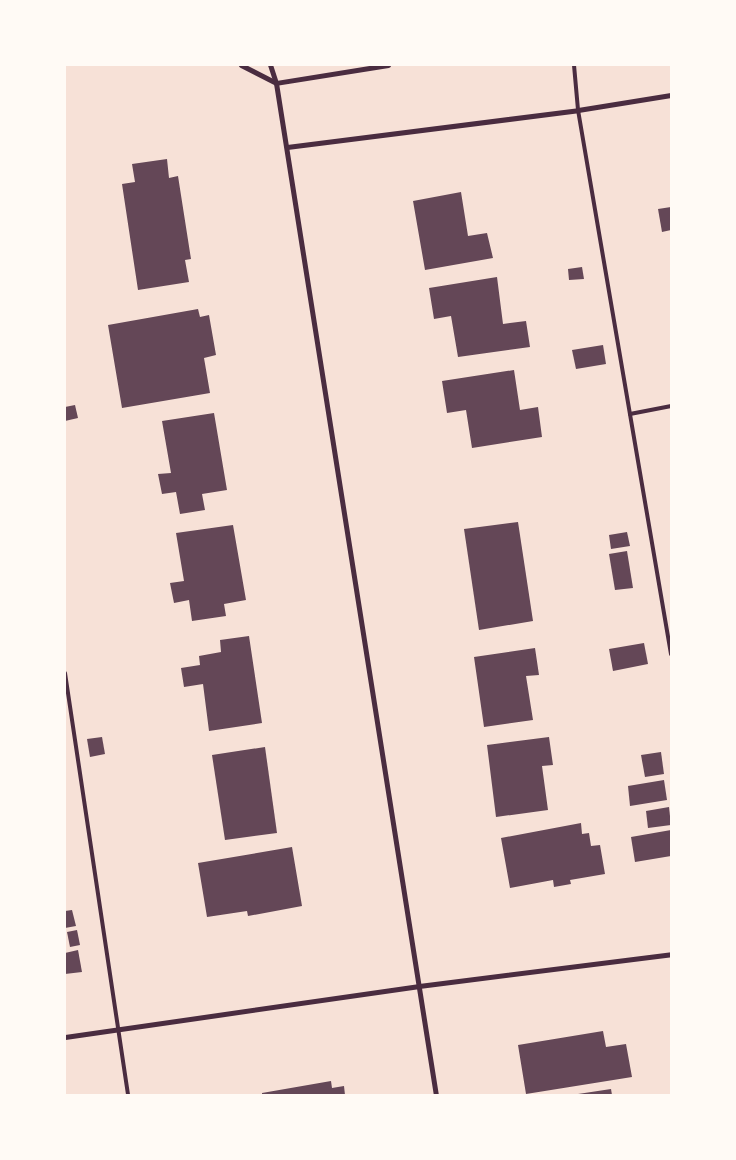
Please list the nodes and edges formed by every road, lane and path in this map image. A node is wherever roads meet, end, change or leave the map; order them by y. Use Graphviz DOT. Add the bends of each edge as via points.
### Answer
graph roads {
  1 [pos="241,65"];
  2 [pos="270,65"];
  3 [pos="388,65"];
  4 [pos="574,65"];
  5 [pos="276,83"];
  6 [pos="671,95"];
  7 [pos="578,110"];
  8 [pos="287,147"];
  9 [pos="671,406"];
  10 [pos="630,414"];
  11 [pos="671,654"];
  12 [pos="65,673"];
  13 [pos="671,954"];
  14 [pos="419,986"];
  15 [pos="119,1029"];
  16 [pos="65,1038"];
  17 [pos="128,1095"];
  18 [pos="436,1095"];
  1 -- 5 [label="street"];
  2 -- 5 [label="street"];
  3 -- 5 [label="street"];
  4 -- 7 [label="lane"];
  5 -- 8 [label="street"];
  6 -- 7 [label="street"];
  7 -- 8 [label="street"];
  7 -- 10 [label="lane"];
  8 -- 14 [label="street"];
  9 -- 10 [label="lane"];
  10 -- 11 [label="lane"];
  12 -- 15 [label="lane"];
  13 -- 14 [label="street"];
  14 -- 15 [label="street"];
  14 -- 18 [label="street"];
  15 -- 16 [label="street"];
  15 -- 17 [label="lane"];
}
